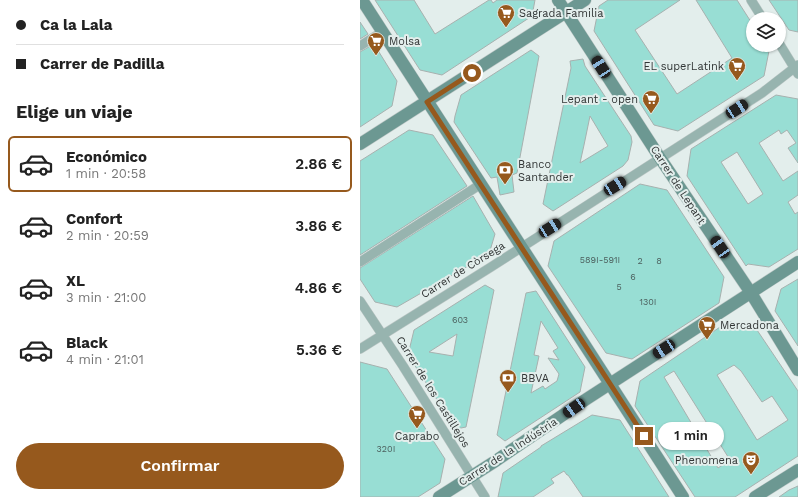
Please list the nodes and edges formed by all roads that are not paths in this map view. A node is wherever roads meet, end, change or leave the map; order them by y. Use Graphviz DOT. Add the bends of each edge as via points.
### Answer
graph roads {
  1 [pos="362,0"];
  2 [pos="558,0"];
  3 [pos="585,0"];
  4 [pos="751,0"];
  5 [pos="759,12"];
  6 [pos="566,13"];
  7 [pos="382,32"];
  8 [pos="360,46"];
  9 [pos="785,52"];
  10 [pos="797,69"];
  11 [pos="427,102"];
  12 [pos="360,144"];
  13 [pos="660,158"];
  14 [pos="480,184"];
  15 [pos="521,247"];
  16 [pos="360,262"];
  17 [pos="798,262"];
  18 [pos="750,293"];
  19 [pos="360,301"];
  20 [pos="382,335"];
  21 [pos="360,349"];
  22 [pos="798,370"];
  23 [pos="610,384"];
  24 [pos="798,470"];
  25 [pos="472,476"];
  26 [pos="439,497"];
  27 [pos="485,497"];
  28 [pos="683,497"];
  29 [pos="755,497"];
  1 -- 7 [label="main road"];
  2 -- 6 [label="main road, Carrer de Lepant"];
  3 -- 6 [label="main road"];
  4 -- 5 [label="street"];
  6 -- 11 [label="main road"];
  6 -- 13 [label="main road, Carrer de Lepant"];
  7 -- 8 [label="street"];
  7 -- 11 [label="main road"];
  9 -- 10 [label="street"];
  10 -- 13 [label="street, Carrer de Còrsega"];
  11 -- 12 [label="main road"];
  11 -- 14 [label="main road"];
  13 -- 15 [label="street, Carrer de Còrsega"];
  13 -- 18 [label="main road, Carrer de Lepant"];
  14 -- 15 [label="main road"];
  14 -- 16 [label="street"];
  15 -- 20 [label="street, Carrer de Còrsega"];
  15 -- 23 [label="main road"];
  17 -- 18 [label="main road, Carrer de la Indústria"];
  18 -- 22 [label="main road, Carrer de Lepant"];
  18 -- 23 [label="main road, Carrer de la Indústria"];
  19 -- 20 [label="street, Carrer de los Castillejos"];
  20 -- 21 [label="street, Carrer de Còrsega"];
  20 -- 25 [label="street, Carrer de los Castillejos"];
  23 -- 25 [label="main road, Carrer de la Indústria"];
  23 -- 28 [label="main road"];
  24 -- 29 [label="main road"];
  25 -- 26 [label="main road, Carrer de la Indústria"];
  25 -- 27 [label="street, Carrer de los Castillejos"];
}
